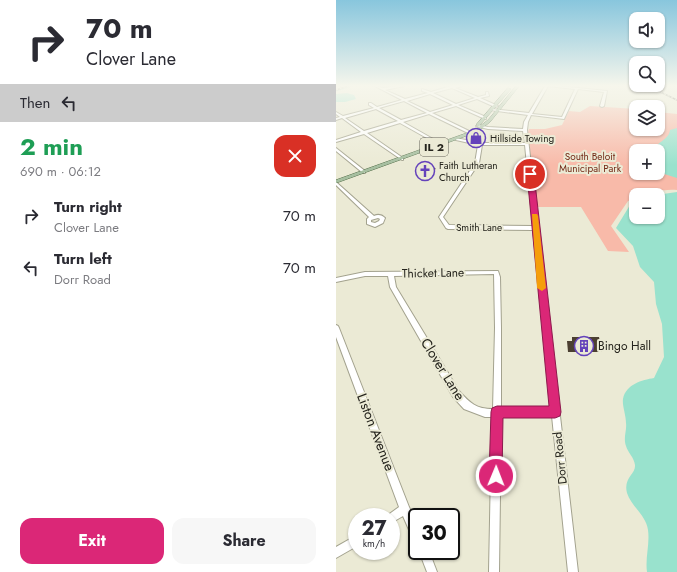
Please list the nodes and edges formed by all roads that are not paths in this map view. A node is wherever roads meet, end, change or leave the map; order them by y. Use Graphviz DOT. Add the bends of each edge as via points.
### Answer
graph roads {
  1 [pos="362,112"];
  2 [pos="382,112"];
  3 [pos="433,112"];
  4 [pos="470,112"];
  5 [pos="491,112"];
  6 [pos="496,112"];
  7 [pos="505,112"];
  8 [pos="566,112"];
  9 [pos="336,113"];
  10 [pos="429,113"];
  11 [pos="530,114"];
  12 [pos="342,117"];
  13 [pos="485,118"];
  14 [pos="336,119"];
  15 [pos="400,122"];
  16 [pos="480,126"];
  17 [pos="525,130"];
  18 [pos="366,132"];
  19 [pos="468,132"];
  20 [pos="457,139"];
  21 [pos="336,141"];
  22 [pos="439,144"];
  23 [pos="480,144"];
  24 [pos="527,144"];
  25 [pos="336,149"];
  26 [pos="401,157"];
  27 [pos="362,171"];
  28 [pos="336,178"];
  29 [pos="336,182"];
  30 [pos="372,217"];
  31 [pos="535,228"];
  32 [pos="391,273"];
  33 [pos="336,280"];
  34 [pos="336,328"];
  35 [pos="497,412"];
  36 [pos="555,412"];
  37 [pos="405,509"];
  38 [pos="400,512"];
  39 [pos="408,516"];
  40 [pos="348,546"];
  41 [pos="336,553"];
  42 [pos="427,560"];
  43 [pos="432,572"];
  44 [pos="494,572"];
  45 [pos="573,572"];
  1 -- 12 [label="street"];
  2 -- 15 [label="street"];
  3 -- 10 [label="street"];
  4 -- 13 [label="street"];
  5 -- 13 [label="main road, IL 2"];
  6 -- 16 [label="main road, IL 2"];
  7 -- 11 [label="street"];
  8 -- 11 [label="street" via="563,118"];
  9 -- 12 [label="street"];
  10 -- 15 [label="street"];
  10 -- 19 [label="street"];
  11 -- 17 [label="street"];
  12 -- 14 [label="street"];
  12 -- 18 [label="street"];
  13 -- 16 [label="main road, IL 2"];
  15 -- 18 [label="street"];
  15 -- 22 [label="street"];
  16 -- 17 [label="street"];
  16 -- 19 [label="main road, IL 2"];
  16 -- 20 [label="main road, IL 2"];
  17 -- 24 [label="street, Dorr Road"];
  18 -- 21 [label="street"];
  18 -- 26 [label="street"];
  19 -- 22 [label="main road, IL 2"];
  20 -- 22 [label="main road, IL 2"];
  20 -- 23 [label="street"];
  22 -- 26 [label="main road, IL 2"];
  23 -- 24 [label="street"];
  23 -- 31 [label="street, Smith Lane" via="477,163 441,217 448,227"];
  24 -- 31 [label="street, Dorr Road"];
  25 -- 27 [label="street"];
  26 -- 27 [label="main road, IL 2"];
  27 -- 28 [label="main road, IL 2"];
  27 -- 29 [label="main road, IL 2"];
  29 -- 30 [label="street"];
  31 -- 36 [label="street, Dorr Road"];
  32 -- 33 [label="street, Thicket Lane" via="365,274"];
  32 -- 35 [label="street, Clover Lane" via="393,287 456,394 467,406 485,413"];
  32 -- 35 [label="street, Thicket Lane" via="496,272"];
  34 -- 37 [label="street, Liston Avenue"];
  35 -- 36 [label="street, Clover Lane"];
  35 -- 44 [label="street"];
  36 -- 45 [label="street, Dorr Road"];
  37 -- 38 [label="street"];
  37 -- 39 [label="street, Liston Avenue"];
  40 -- 41 [label="street"];
  42 -- 43 [label="street"];
}
